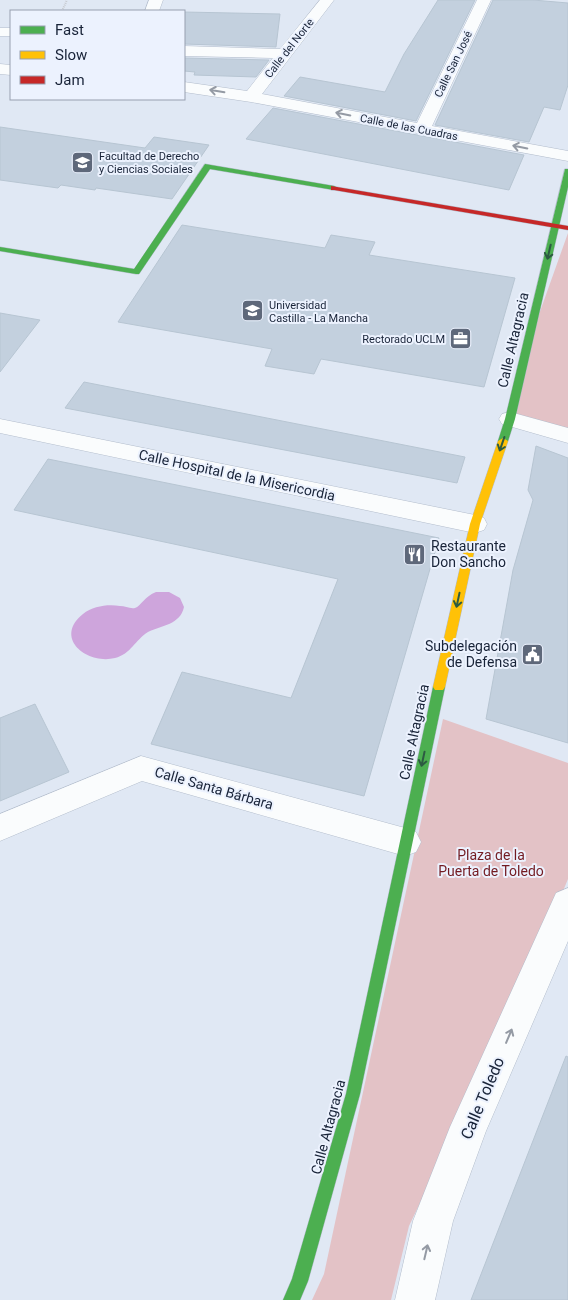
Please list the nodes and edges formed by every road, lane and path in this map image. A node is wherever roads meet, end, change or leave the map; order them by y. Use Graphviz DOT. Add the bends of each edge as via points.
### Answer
graph roads {
  1 [pos="327,0"];
  2 [pos="484,0"];
  3 [pos="185,51"];
  4 [pos="284,54"];
  5 [pos="185,87"];
  6 [pos="251,97"];
  7 [pos="422,129"];
  8 [pos="568,156"];
  9 [pos="568,171"];
  10 [pos="556,224"];
  11 [pos="568,228"];
  12 [pos="0,249"];
  13 [pos="510,420"];
  14 [pos="0,426"];
  15 [pos="568,436"];
  16 [pos="475,524"];
  17 [pos="0,828"];
  18 [pos="405,842"];
  19 [pos="565,915"];
  20 [pos="290,1300"];
  21 [pos="415,1300"];
  1 -- 4 [label="street, Calle del Norte"];
  2 -- 7 [label="street, Calle San José"];
  3 -- 4 [label="street"];
  4 -- 6 [label="street, Calle del Norte"];
  6 -- 5 [label="street, Calle de las Cuadras, one-way"];
  7 -- 6 [label="street, Calle de las Cuadras, one-way"];
  8 -- 7 [label="street, Calle de las Cuadras, one-way"];
  9 -- 10 [label="street, Calle Altagracia"];
  10 -- 11 [label="street"];
  10 -- 12 [label="street" via="208,166 136,272"];
  10 -- 13 [label="street, Calle Altagracia, one-way"];
  13 -- 15 [label="street"];
  13 -- 16 [label="street, Calle Altagracia, one-way"];
  14 -- 16 [label="street, Calle Hospital de la Misericordia"];
  16 -- 18 [label="street, Calle Altagracia, one-way"];
  17 -- 18 [label="street, Calle Santa Bárbara" via="141,768"];
  18 -- 20 [label="street, Calle Altagracia" via="353,1094 300,1281"];
  21 -- 19 [label="street, Calle Toledo, one-way" via="436,1212 469,1127"];
}
